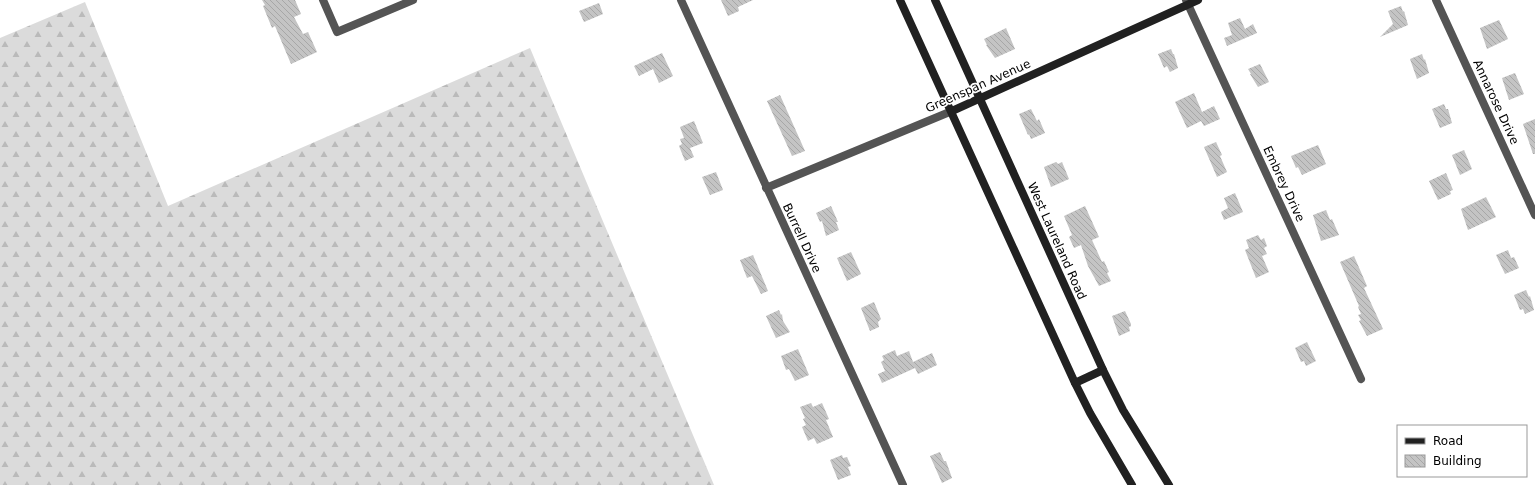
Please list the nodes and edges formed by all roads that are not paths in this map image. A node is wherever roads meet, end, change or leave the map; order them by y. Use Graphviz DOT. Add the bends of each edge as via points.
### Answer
graph roads {
  1 [pos="323,0"];
  2 [pos="413,0"];
  3 [pos="681,0"];
  4 [pos="900,0"];
  5 [pos="935,0"];
  6 [pos="1198,0"];
  7 [pos="1436,0"];
  8 [pos="1187,2"];
  9 [pos="980,99"];
  10 [pos="952,111"];
  11 [pos="766,188"];
  12 [pos="1535,215"];
  13 [pos="1103,370"];
  14 [pos="1361,379"];
  15 [pos="1075,383"];
  16 [pos="903,485"];
  17 [pos="1132,485"];
  18 [pos="1169,485"];
  1 -- 2 [label="street" via="337,32"];
  3 -- 11 [label="street, Burrell Drive"];
  4 -- 10 [label="main road"];
  5 -- 9 [label="main road, West Laureland Road"];
  6 -- 8 [label="main road, Greenspan Avenue"];
  7 -- 12 [label="street, Annarose Drive"];
  8 -- 9 [label="main road, Greenspan Avenue"];
  8 -- 14 [label="street, Embrey Drive"];
  9 -- 10 [label="main road, Greenspan Avenue"];
  9 -- 13 [label="main road, West Laureland Road"];
  10 -- 11 [label="street, Greenspan Avenue"];
  10 -- 15 [label="main road"];
  11 -- 16 [label="street, Burrell Drive"];
  13 -- 15 [label="main road"];
  13 -- 18 [label="main road, West Laureland Road" via="1123,410"];
  15 -- 17 [label="main road" via="1090,414"];
}
